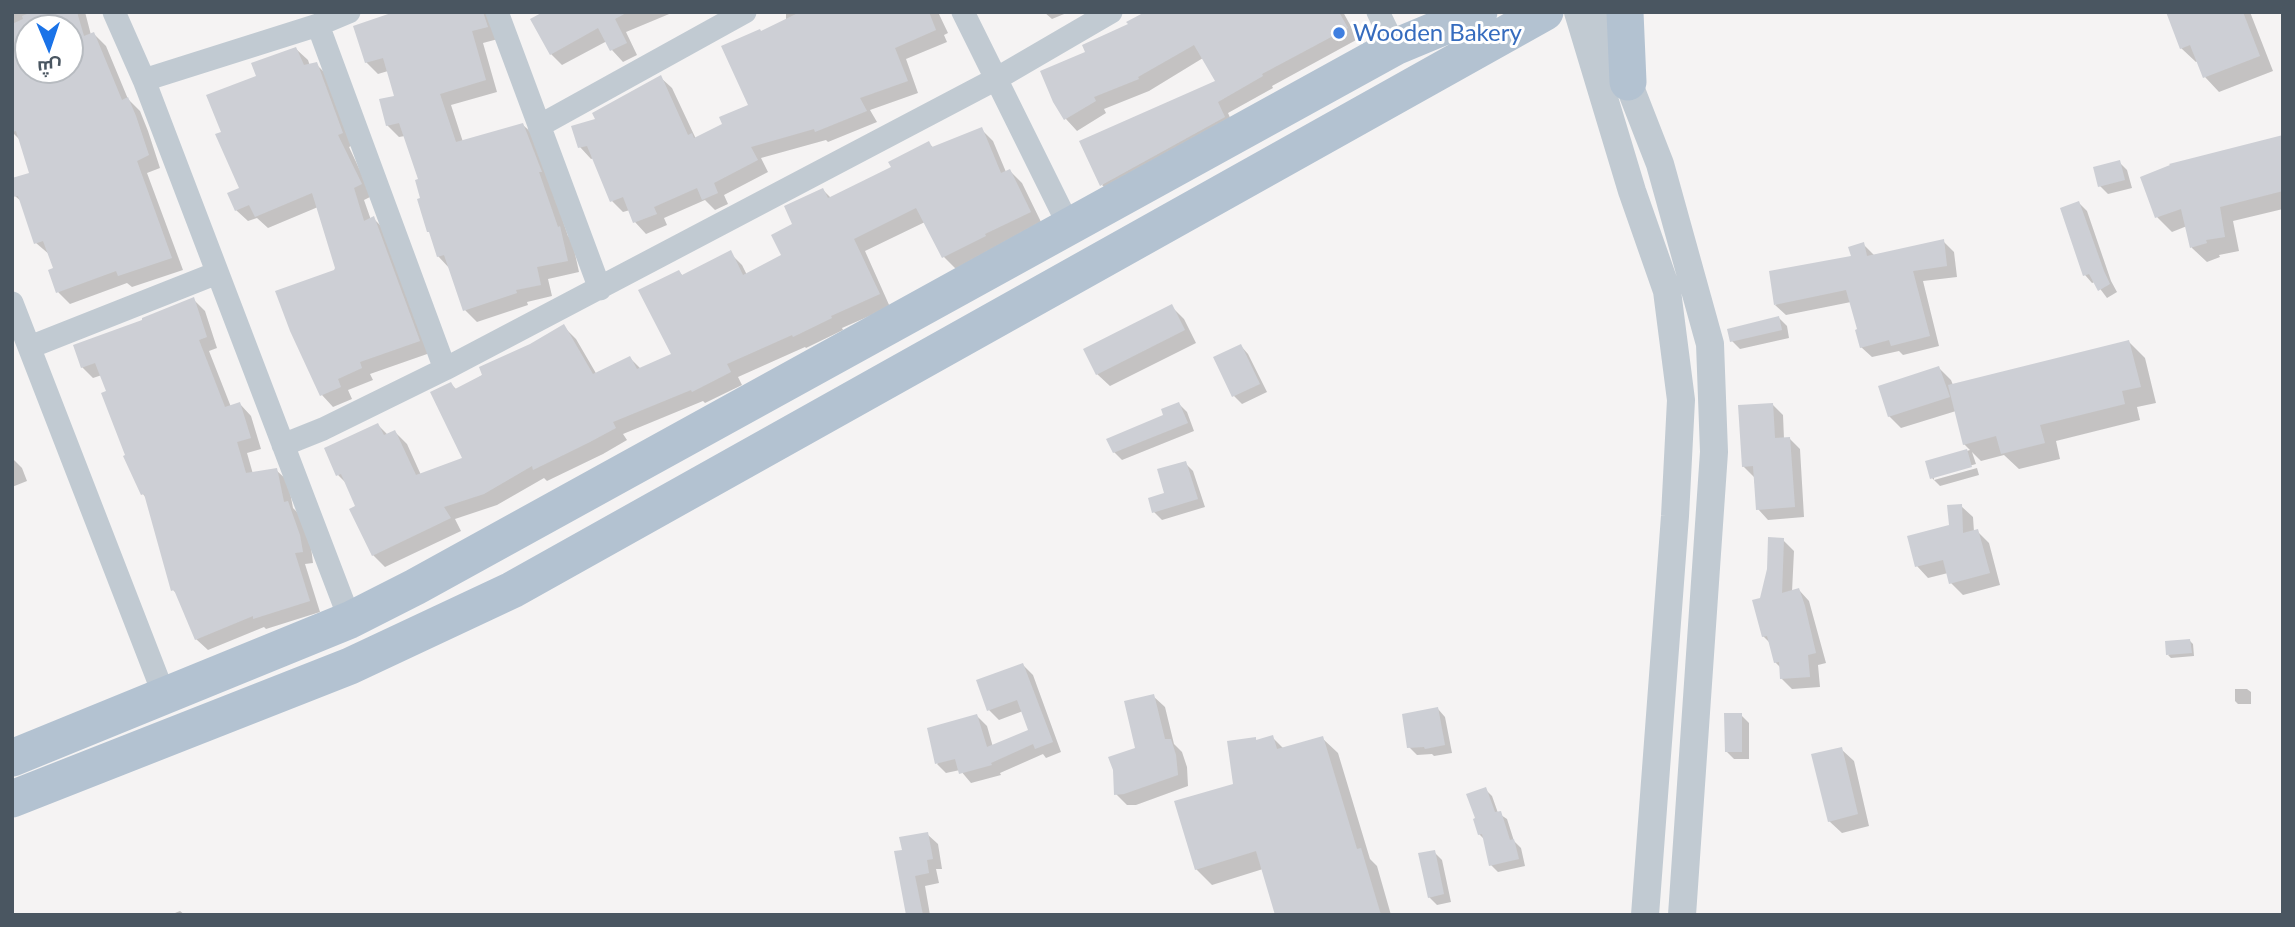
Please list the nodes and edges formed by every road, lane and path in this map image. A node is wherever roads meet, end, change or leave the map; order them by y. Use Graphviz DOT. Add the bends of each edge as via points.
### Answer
graph roads {
  1 [pos="114,12"];
  2 [pos="349,12"];
  3 [pos="497,12"];
  4 [pos="746,12"];
  5 [pos="963,12"];
  6 [pos="1111,12"];
  7 [pos="1378,12"];
  8 [pos="1545,12"];
  9 [pos="1578,12"];
  10 [pos="1606,12"];
  11 [pos="1625,12"];
  12 [pos="1476,13"];
  13 [pos="318,24"];
  14 [pos="1395,47"];
  15 [pos="996,79"];
  16 [pos="144,80"];
  17 [pos="1628,82"];
  18 [pos="539,126"];
  19 [pos="1069,226"];
  20 [pos="217,273"];
  21 [pos="600,289"];
  22 [pos="12,303"];
  23 [pos="30,348"];
  24 [pos="445,369"];
  25 [pos="283,445"];
  26 [pos="350,620"];
  27 [pos="163,695"];
  28 [pos="12,758"];
  29 [pos="12,799"];
  30 [pos="1645,915"];
  31 [pos="1682,915"];
  1 -- 16 [label="street"];
  2 -- 13 [label="street"];
  3 -- 18 [label="street"];
  4 -- 18 [label="street"];
  5 -- 15 [label="street"];
  6 -- 15 [label="street"];
  7 -- 14 [label="street"];
  8 -- 29 [label="main road" via="512,590 350,666"];
  9 -- 30 [label="street" via="1667,291 1681,400"];
  10 -- 17 [label="street"];
  11 -- 17 [label="main road"];
  12 -- 14 [label="main road"];
  13 -- 16 [label="street"];
  13 -- 24 [label="street"];
  14 -- 19 [label="main road"];
  15 -- 19 [label="street"];
  15 -- 21 [label="street"];
  16 -- 20 [label="street"];
  17 -- 31 [label="street" via="1660,164 1710,344 1714,452"];
  18 -- 21 [label="street"];
  19 -- 26 [label="main road"];
  20 -- 23 [label="street"];
  20 -- 25 [label="street"];
  21 -- 24 [label="street"];
  22 -- 23 [label="street"];
  23 -- 27 [label="street"];
  24 -- 25 [label="street"];
  25 -- 26 [label="street"];
  26 -- 27 [label="main road"];
  27 -- 28 [label="main road"];
}
